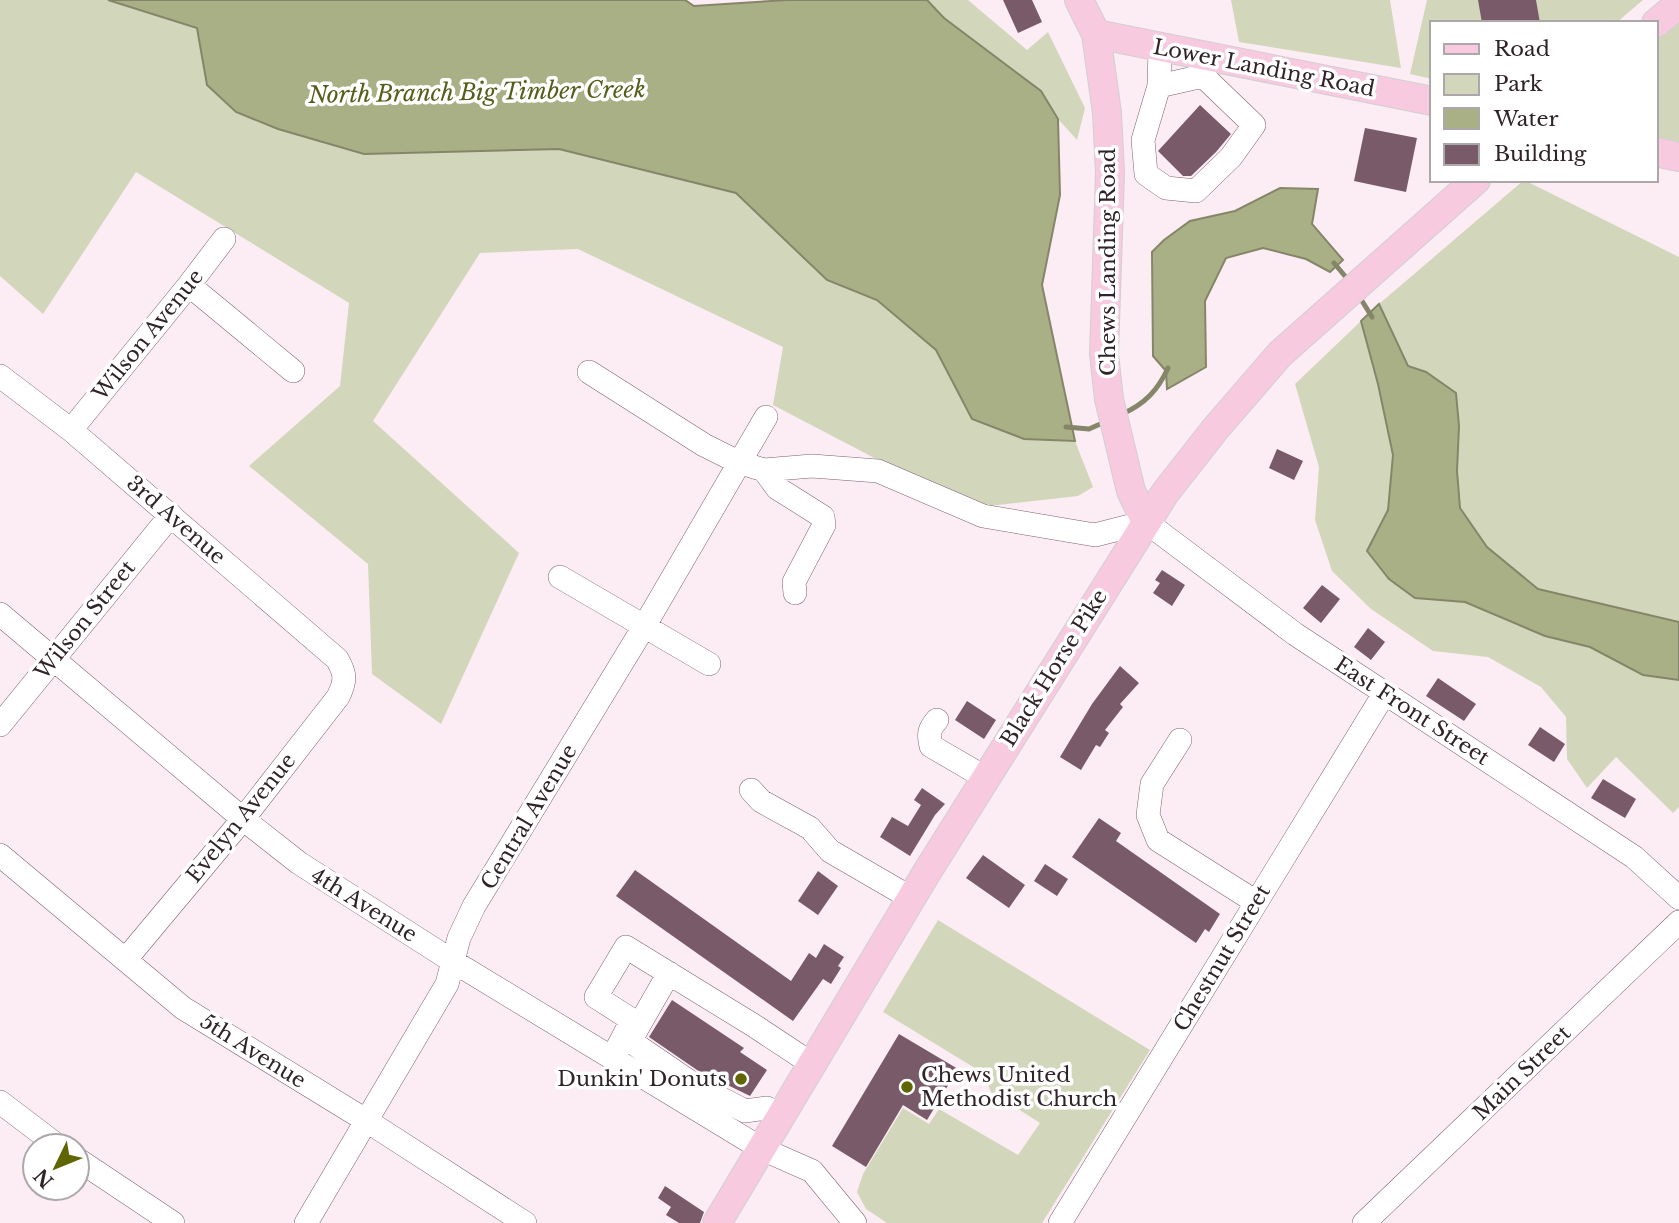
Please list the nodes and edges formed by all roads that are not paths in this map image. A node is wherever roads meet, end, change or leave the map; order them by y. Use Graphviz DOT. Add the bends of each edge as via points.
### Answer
graph roads {
  1 [pos="1085,2"];
  2 [pos="1679,4"];
  3 [pos="1658,21"];
  4 [pos="1096,34"];
  5 [pos="1160,47"];
  6 [pos="1204,66"];
  7 [pos="1159,86"];
  8 [pos="1430,101"];
  9 [pos="1658,153"];
  10 [pos="1679,158"];
  11 [pos="1473,182"];
  12 [pos="223,239"];
  13 [pos="189,285"];
  14 [pos="293,371"];
  15 [pos="589,372"];
  16 [pos="0,376"];
  17 [pos="766,417"];
  18 [pos="71,430"];
  19 [pos="738,463"];
  20 [pos="764,470"];
  21 [pos="171,515"];
  22 [pos="1146,522"];
  23 [pos="560,576"];
  24 [pos="795,593"];
  25 [pos="0,614"];
  26 [pos="645,625"];
  27 [pos="54,659"];
  28 [pos="709,664"];
  29 [pos="345,673"];
  30 [pos="1384,694"];
  31 [pos="937,720"];
  32 [pos="0,726"];
  33 [pos="1180,740"];
  34 [pos="986,778"];
  35 [pos="751,790"];
  36 [pos="243,819"];
  37 [pos="0,855"];
  38 [pos="911,898"];
  39 [pos="1679,898"];
  40 [pos="1256,902"];
  41 [pos="1679,922"];
  42 [pos="126,959"];
  43 [pos="454,962"];
  44 [pos="669,973"];
  45 [pos="634,1029"];
  46 [pos="612,1058"];
  47 [pos="812,1064"];
  48 [pos="0,1102"];
  49 [pos="781,1116"];
  50 [pos="367,1121"];
  51 [pos="40,1132"];
  52 [pos="762,1149"];
  53 [pos="91,1168"];
  54 [pos="1367,1222"];
  55 [pos="173,1223"];
  56 [pos="306,1223"];
  57 [pos="525,1223"];
  58 [pos="717,1223"];
  59 [pos="855,1223"];
  60 [pos="1060,1223"];
  1 -- 4 [label="main road, Chews Landing Road"];
  2 -- 3 [label="main road"];
  4 -- 5 [label="main road, Lower Landing Road"];
  4 -- 22 [label="main road, Chews Landing Road" via="1110,173 1104,354 1109,399 1131,491"];
  5 -- 6 [label="main road, Lower Landing Road"];
  5 -- 7 [label="street"];
  6 -- 7 [label="street"];
  6 -- 7 [label="street" via="1254,125 1231,157 1196,191 1166,188 1146,174 1143,140"];
  6 -- 8 [label="main road, Lower Landing Road"];
  9 -- 10 [label="main road"];
  11 -- 22 [label="main road, Black Horse Pike" via="1280,354 1216,428"];
  12 -- 13 [label="street, Wilson Avenue"];
  13 -- 14 [label="street"];
  13 -- 18 [label="street, Wilson Avenue"];
  15 -- 19 [label="street"];
  16 -- 18 [label="street, 3rd Avenue"];
  17 -- 19 [label="street, Central Avenue"];
  18 -- 21 [label="street, 3rd Avenue"];
  19 -- 20 [label="street"];
  19 -- 26 [label="street, Central Avenue"];
  20 -- 22 [label="street" via="812,466 878,471 983,516 1095,535"];
  20 -- 24 [label="street" via="777,488 823,517 824,525 794,582"];
  21 -- 27 [label="street, Wilson Street"];
  21 -- 29 [label="street, 3rd Avenue" via="337,659"];
  22 -- 30 [label="street, East Front Street"];
  22 -- 34 [label="main road, Black Horse Pike"];
  23 -- 26 [label="street"];
  25 -- 27 [label="street, 4th Avenue"];
  26 -- 28 [label="street"];
  26 -- 43 [label="street, Central Avenue" via="474,906"];
  27 -- 32 [label="street, Wilson Street"];
  27 -- 36 [label="street, 4th Avenue"];
  29 -- 36 [label="street, Evelyn Avenue" via="338,697"];
  30 -- 39 [label="street, East Front Street" via="1634,857"];
  30 -- 40 [label="street, Chestnut Street"];
  31 -- 34 [label="street" via="928,736 931,746"];
  33 -- 40 [label="street" via="1152,784 1148,816 1158,840"];
  34 -- 38 [label="main road, Black Horse Pike"];
  35 -- 38 [label="street" via="761,801 810,828 830,851"];
  36 -- 42 [label="street, Evelyn Avenue"];
  36 -- 43 [label="street, 4th Avenue" via="299,863"];
  37 -- 42 [label="street, 5th Avenue"];
  38 -- 47 [label="main road, Black Horse Pike"];
  40 -- 60 [label="street, Chestnut Street"];
  41 -- 54 [label="street, Main Street"];
  42 -- 50 [label="street, 5th Avenue" via="183,1008"];
  43 -- 46 [label="street, 4th Avenue"];
  43 -- 50 [label="street, Central Avenue" via="447,984"];
  44 -- 45 [label="street"];
  44 -- 45 [label="street" via="626,947 596,997"];
  44 -- 47 [label="street"];
  45 -- 46 [label="street"];
  45 -- 49 [label="street" via="690,1082 745,1111 767,1108"];
  46 -- 52 [label="street, 4th Avenue"];
  47 -- 49 [label="main road, Black Horse Pike"];
  48 -- 51 [label="street"];
  49 -- 52 [label="main road, Black Horse Pike"];
  50 -- 56 [label="street, Central Avenue"];
  50 -- 57 [label="street, 5th Avenue"];
  52 -- 58 [label="main road, Black Horse Pike"];
  52 -- 59 [label="street, 4th Avenue" via="813,1171"];
  53 -- 55 [label="street"];
}
